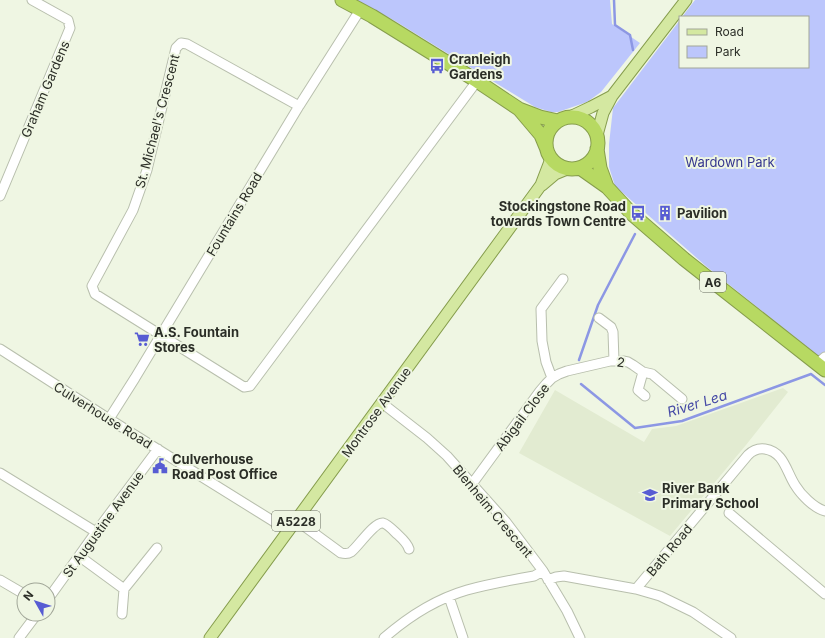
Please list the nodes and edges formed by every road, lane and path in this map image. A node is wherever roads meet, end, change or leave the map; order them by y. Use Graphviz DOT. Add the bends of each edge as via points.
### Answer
graph roads {
  1 [pos="32,0"];
  2 [pos="342,0"];
  3 [pos="686,0"];
  4 [pos="360,10"];
  5 [pos="477,81"];
  6 [pos="612,96"];
  7 [pos="299,106"];
  8 [pos="519,109"];
  9 [pos="564,119"];
  10 [pos="597,135"];
  11 [pos="546,146"];
  12 [pos="597,149"];
  13 [pos="551,159"];
  14 [pos="580,168"];
  15 [pos="567,169"];
  16 [pos="541,185"];
  17 [pos="607,188"];
  18 [pos="0,196"];
  19 [pos="563,280"];
  20 [pos="599,318"];
  21 [pos="160,336"];
  22 [pos="0,349"];
  23 [pos="614,360"];
  24 [pos="822,363"];
  25 [pos="643,372"];
  26 [pos="552,378"];
  27 [pos="645,396"];
  28 [pos="682,399"];
  29 [pos="382,403"];
  30 [pos="109,419"];
  31 [pos="158,449"];
  32 [pos="0,473"];
  33 [pos="472,484"];
  34 [pos="825,511"];
  35 [pos="729,514"];
  36 [pos="296,520"];
  37 [pos="289,531"];
  38 [pos="96,532"];
  39 [pos="157,548"];
  40 [pos="409,549"];
  41 [pos="79,556"];
  42 [pos="546,576"];
  43 [pos="0,580"];
  44 [pos="56,588"];
  45 [pos="16,589"];
  46 [pos="124,589"];
  47 [pos="636,589"];
  48 [pos="825,594"];
  49 [pos="449,597"];
  50 [pos="122,614"];
  51 [pos="31,622"];
  52 [pos="19,638"];
  53 [pos="210,638"];
  54 [pos="384,638"];
  55 [pos="463,638"];
  56 [pos="580,638"];
  57 [pos="732,638"];
  1 -- 18 [label="street, Graham Gardens" via="68,20 70,28"];
  2 -- 4 [label="highway"];
  3 -- 6 [label="main road"];
  4 -- 5 [label="highway"];
  4 -- 7 [label="street, Fountains Road"];
  5 -- 8 [label="highway"];
  5 -- 21 [label="street" via="250,386 244,387"];
  6 -- 9 [label="main road"];
  6 -- 10 [label="main road" via="603,113"];
  7 -- 21 [label="street, Fountains Road"];
  7 -- 21 [label="street, St. Michael's Crescent" via="188,44 181,43 176,48 147,170 133,210 92,286 95,294"];
  8 -- 9 [label="highway" via="540,117"];
  8 -- 11 [label="highway" via="541,134"];
  9 -- 10 [label="highway" via="579,118 587,122"];
  9 -- 11 [label="highway" via="552,126 548,132"];
  10 -- 12 [label="highway"];
  11 -- 13 [label="highway"];
  12 -- 14 [label="highway" via="588,164"];
  12 -- 17 [label="highway, A6"];
  13 -- 15 [label="highway"];
  13 -- 16 [label="main road, Montrose Avenue / A5228"];
  14 -- 15 [label="highway"];
  14 -- 17 [label="highway, A6"];
  15 -- 16 [label="main road, Montrose Avenue / A5228" via="555,174"];
  16 -- 29 [label="main road, Montrose Avenue / A5228"];
  17 -- 24 [label="highway, A6" via="632,214 684,259"];
  19 -- 26 [label="street, Abigail Close" via="541,309 542,341"];
  20 -- 23 [label="street" via="614,332"];
  21 -- 30 [label="street, Fountains Road"];
  22 -- 30 [label="street, Culverhouse Road"];
  23 -- 25 [label="street, 2" via="632,359"];
  23 -- 26 [label="street, 2" via="567,371"];
  25 -- 27 [label="street" via="638,390"];
  25 -- 28 [label="street, 2" via="652,374"];
  26 -- 33 [label="street, Abigail Close"];
  29 -- 33 [label="street, Blenheim Crescent" via="427,438"];
  29 -- 36 [label="main road, Montrose Avenue / A5228"];
  30 -- 31 [label="street, Culverhouse Road"];
  31 -- 37 [label="street, Culverhouse Road"];
  31 -- 38 [label="street, St Augustine Avenue"];
  32 -- 38 [label="street"];
  33 -- 42 [label="street, Blenheim Crescent" via="506,522"];
  34 -- 47 [label="street, Bath Road" via="808,500 795,486 781,458 771,450 753,450"];
  35 -- 48 [label="street"];
  36 -- 37 [label="main road, Montrose Avenue / A5228"];
  36 -- 40 [label="street" via="342,553 350,552 379,523 388,526 403,539"];
  37 -- 53 [label="main road, Montrose Avenue / A5228"];
  38 -- 41 [label="street, St Augustine Avenue"];
  39 -- 46 [label="street"];
  41 -- 44 [label="street, St Augustine Avenue"];
  41 -- 46 [label="street"];
  42 -- 47 [label="street" via="564,576"];
  42 -- 49 [label="street" via="489,585"];
  42 -- 56 [label="street, Blenheim Crescent"];
  43 -- 45 [label="street"];
  46 -- 50 [label="street"];
  47 -- 57 [label="street" via="660,596 693,612"];
  49 -- 54 [label="street" via="415,614"];
  49 -- 55 [label="street"];
  51 -- 52 [label="street"];
}
